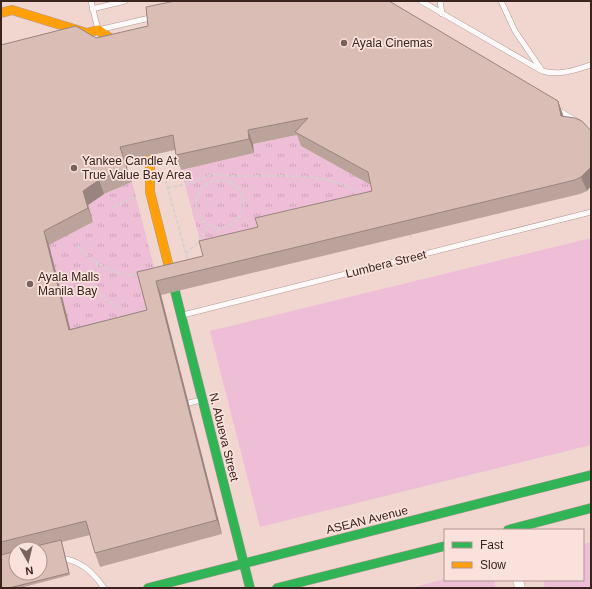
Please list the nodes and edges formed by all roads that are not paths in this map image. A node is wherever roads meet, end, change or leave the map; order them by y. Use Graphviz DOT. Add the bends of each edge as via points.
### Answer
graph roads {
  1 [pos="91,1"];
  2 [pos="125,1"];
  3 [pos="421,1"];
  4 [pos="440,1"];
  5 [pos="501,1"];
  6 [pos="92,9"];
  7 [pos="1,13"];
  8 [pos="442,14"];
  9 [pos="157,16"];
  10 [pos="98,30"];
  11 [pos="87,33"];
  12 [pos="72,36"];
  13 [pos="124,47"];
  14 [pos="591,65"];
  15 [pos="542,71"];
  16 [pos="550,105"];
  17 [pos="584,126"];
  18 [pos="150,155"];
  19 [pos="591,212"];
  20 [pos="172,279"];
  21 [pos="175,291"];
  22 [pos="181,315"];
  23 [pos="202,400"];
  24 [pos="189,403"];
  25 [pos="591,475"];
  26 [pos="591,508"];
  27 [pos="512,529"];
  28 [pos="444,546"];
  29 [pos="66,559"];
  30 [pos="244,564"];
  31 [pos="104,588"];
  32 [pos="148,588"];
  33 [pos="250,588"];
  34 [pos="277,588"];
  1 -- 6 [label="lane"];
  2 -- 6 [label="lane"];
  3 -- 8 [label="lane"];
  4 -- 8 [label="lane"];
  5 -- 15 [label="lane" via="515,31"];
  6 -- 10 [label="lane"];
  7 -- 11 [label="street" via="12,10"];
  8 -- 15 [label="lane"];
  9 -- 10 [label="lane"];
  10 -- 11 [label="street"];
  10 -- 13 [label="street"];
  11 -- 12 [label="lane"];
  14 -- 15 [label="lane" via="564,73"];
  16 -- 17 [label="lane"];
  18 -- 20 [label="street" via="150,192"];
  19 -- 22 [label="lane, Lumbera Street"];
  21 -- 22 [label="street, N. Abueva Street"];
  22 -- 23 [label="street, N. Abueva Street"];
  23 -- 24 [label="lane"];
  23 -- 30 [label="street, N. Abueva Street"];
  25 -- 30 [label="street, ASEAN Avenue"];
  26 -- 27 [label="street"];
  28 -- 34 [label="street"];
  29 -- 31 [label="lane" via="82,565 94,574"];
  30 -- 32 [label="street, ASEAN Avenue"];
  30 -- 33 [label="street, N. Abueva Street"];
}
